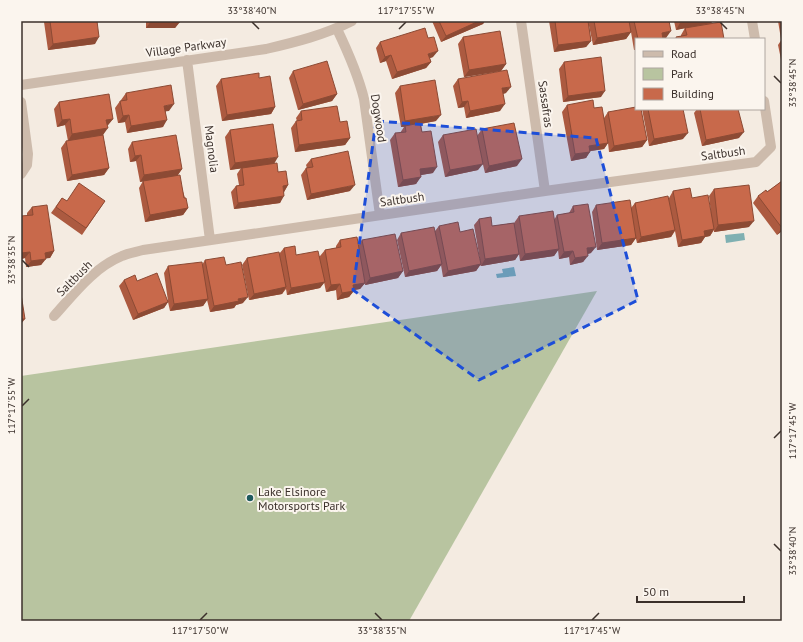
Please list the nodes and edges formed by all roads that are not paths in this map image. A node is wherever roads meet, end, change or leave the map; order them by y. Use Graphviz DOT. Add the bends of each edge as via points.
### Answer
graph roads {
  1 [pos="352,21"];
  2 [pos="521,21"];
  3 [pos="752,21"];
  4 [pos="337,29"];
  5 [pos="755,38"];
  6 [pos="187,60"];
  7 [pos="21,85"];
  8 [pos="21,102"];
  9 [pos="765,107"];
  10 [pos="21,174"];
  11 [pos="545,191"];
  12 [pos="380,215"];
  13 [pos="210,240"];
  14 [pos="54,316"];
  1 -- 4 [label="street, Village Parkway"];
  2 -- 11 [label="street, Sassafras"];
  3 -- 5 [label="street"];
  4 -- 6 [label="street, Village Parkway" via="303,41 266,49"];
  4 -- 12 [label="street, Dogwood" via="361,86"];
  6 -- 7 [label="street, Village Parkway"];
  6 -- 13 [label="street, Magnolia"];
  8 -- 10 [label="street" via="28,154 27,165"];
  9 -- 11 [label="street, Saltbush" via="771,146 756,162"];
  11 -- 12 [label="street, Saltbush"];
  12 -- 13 [label="street, Saltbush"];
  13 -- 14 [label="street, Saltbush" via="122,255 89,278"];
}
